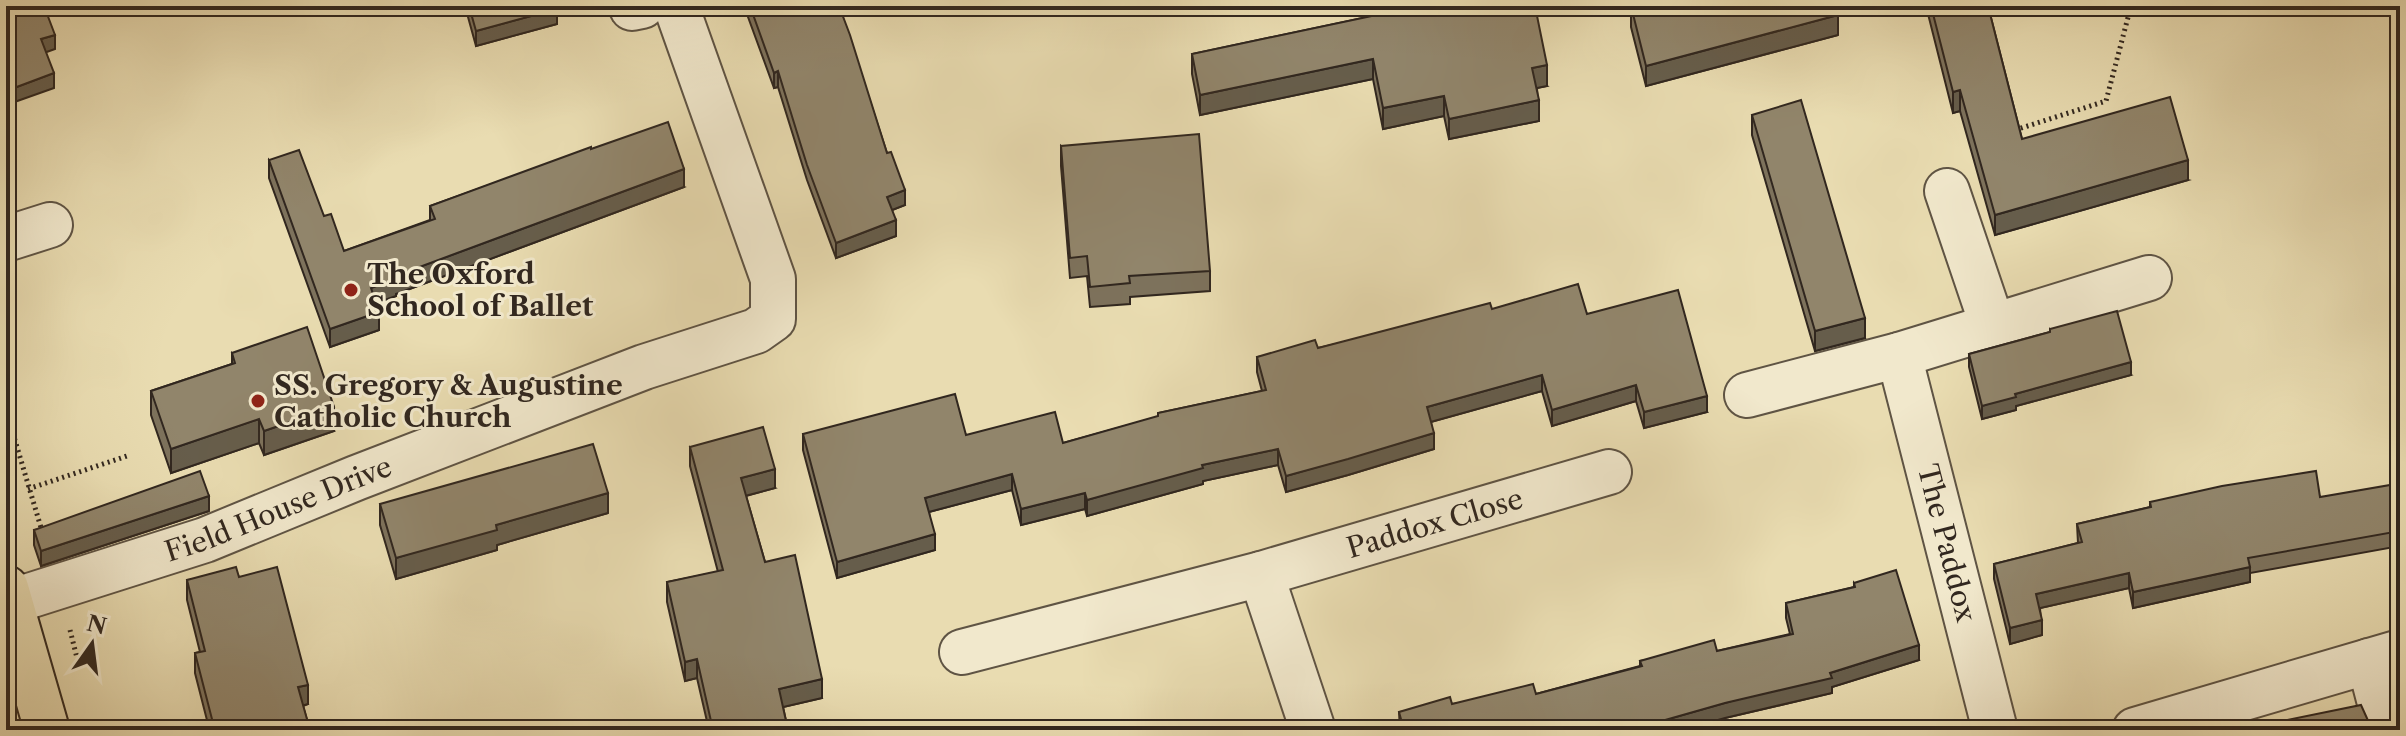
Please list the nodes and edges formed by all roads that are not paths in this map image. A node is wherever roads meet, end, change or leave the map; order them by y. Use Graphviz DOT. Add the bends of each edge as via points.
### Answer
graph roads {
  1 [pos="676,6"];
  2 [pos="1947,191"];
  3 [pos="50,225"];
  4 [pos="6,239"];
  5 [pos="2149,278"];
  6 [pos="1993,327"];
  7 [pos="1899,355"];
  8 [pos="1747,395"];
  9 [pos="1609,472"];
  10 [pos="1261,574"];
  11 [pos="8,595"];
  12 [pos="962,652"];
  13 [pos="2384,657"];
  14 [pos="47,730"];
  15 [pos="1313,730"];
  16 [pos="1995,730"];
  17 [pos="2135,730"];
  18 [pos="2387,730"];
  1 -- 11 [label="street, Field House Drive" via="773,279 773,319 756,331 629,372 205,540"];
  2 -- 6 [label="street"];
  3 -- 4 [label="street"];
  5 -- 6 [label="street"];
  6 -- 7 [label="street"];
  7 -- 8 [label="street"];
  7 -- 16 [label="street, The Paddox"];
  9 -- 10 [label="street, Paddox Close"];
  10 -- 12 [label="street, Paddox Close"];
  10 -- 15 [label="street"];
  11 -- 14 [label="main road"];
  13 -- 17 [label="street"];
  13 -- 18 [label="street"];
}
